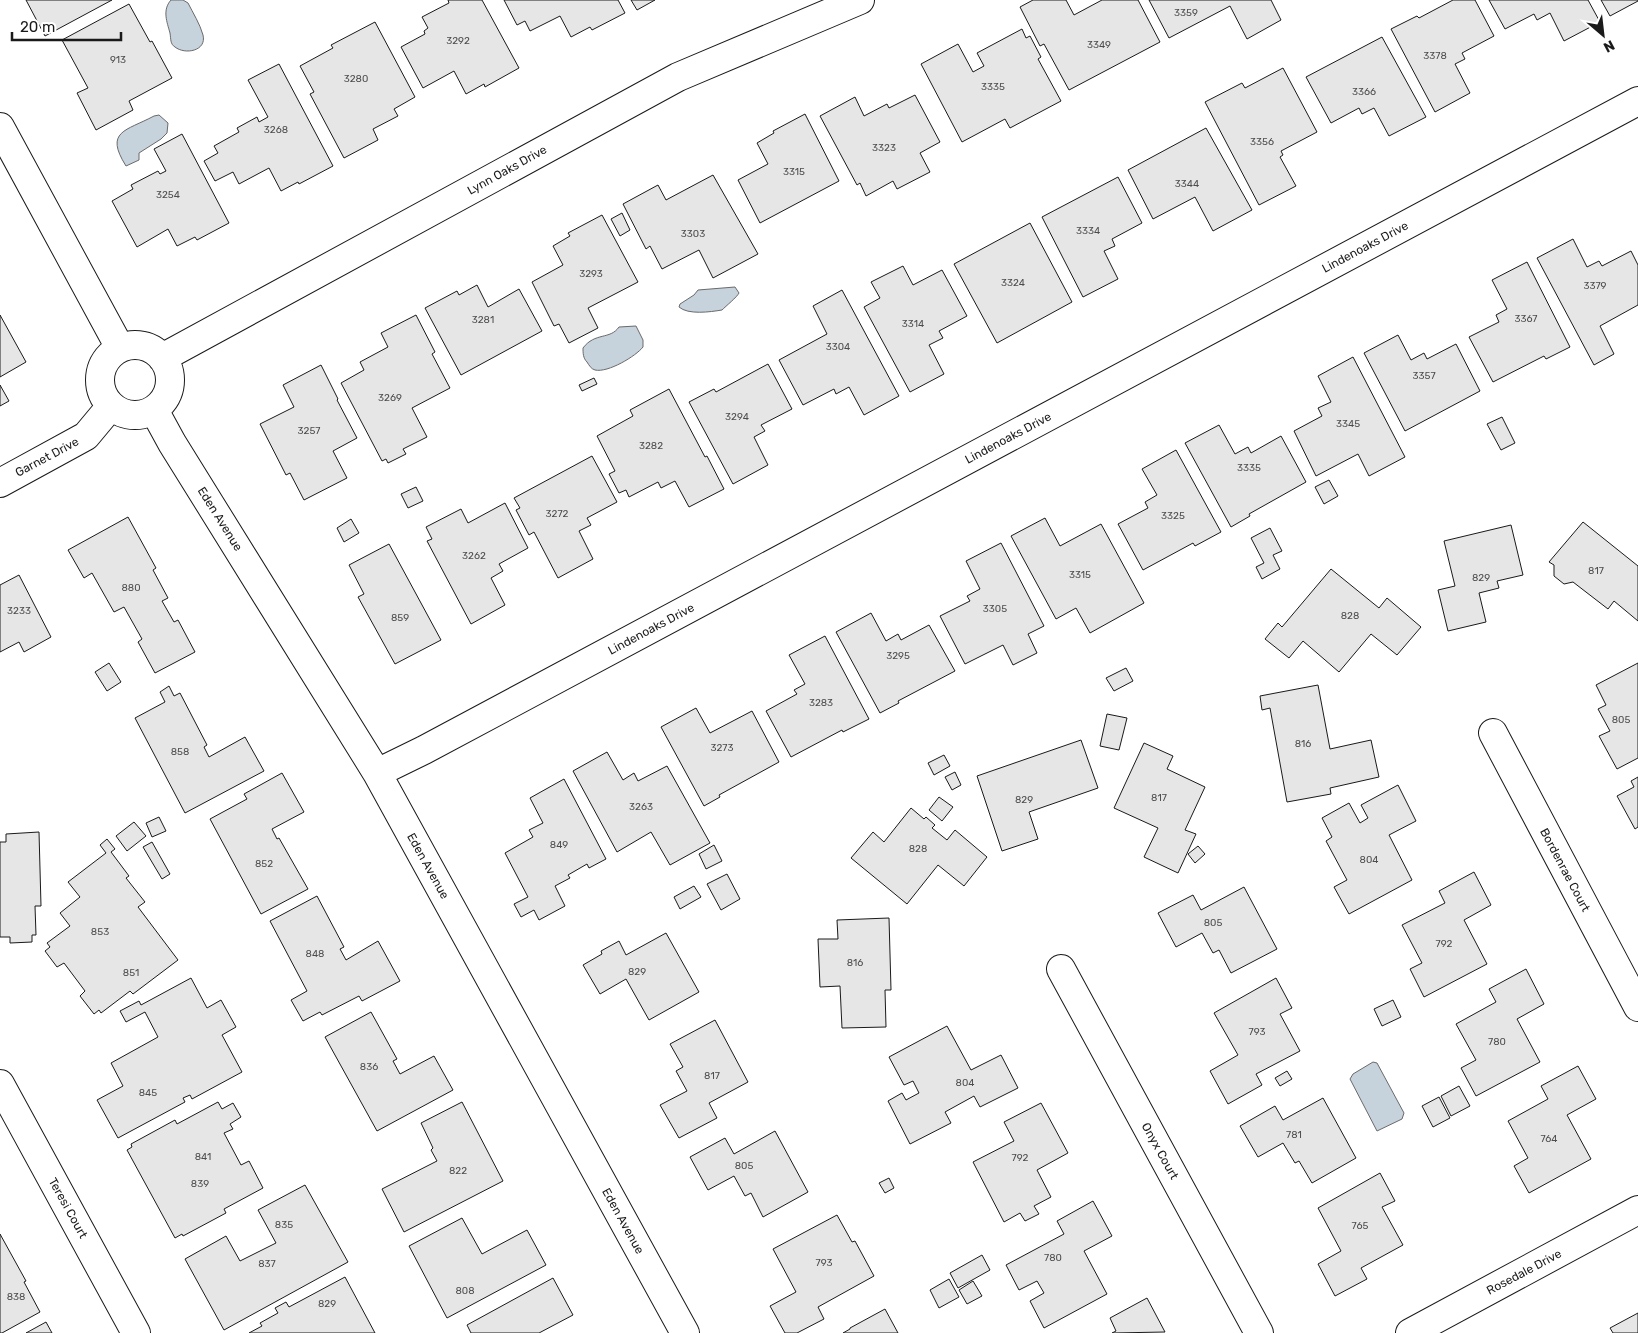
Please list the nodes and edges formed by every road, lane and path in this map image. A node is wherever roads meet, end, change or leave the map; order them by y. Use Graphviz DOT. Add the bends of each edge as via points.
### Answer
graph roads {
  1 [pos="860,0"];
  2 [pos="1638,101"];
  3 [pos="0,127"];
  4 [pos="120,348"];
  5 [pos="162,358"];
  6 [pos="110,406"];
  7 [pos="154,410"];
  8 [pos="0,483"];
  9 [pos="1493,734"];
  10 [pos="378,773"];
  11 [pos="1061,969"];
  12 [pos="1638,1007"];
  13 [pos="0,1084"];
  14 [pos="1638,1210"];
  15 [pos="136,1333"];
  16 [pos="685,1333"];
  17 [pos="1259,1333"];
  18 [pos="1410,1333"];
  1 -- 5 [label="street, Lynn Oaks Drive" via="678,77"];
  2 -- 10 [label="street, Lindenoaks Drive"];
  3 -- 4 [label="street"];
  4 -- 5 [label="street" via="142,346 154,350"];
  4 -- 6 [label="street" via="110,354 100,374 100,386"];
  5 -- 7 [label="street" via="170,380 168,392"];
  6 -- 7 [label="street" via="131,415"];
  6 -- 8 [label="street, Garnet Drive" via="86,436"];
  7 -- 10 [label="street, Eden Avenue"];
  9 -- 12 [label="street, Bordenrae Court"];
  10 -- 16 [label="street, Eden Avenue"];
  11 -- 17 [label="street, Onyx Court"];
  13 -- 15 [label="street, Teresi Court"];
  14 -- 18 [label="street, Rosedale Drive"];
}
